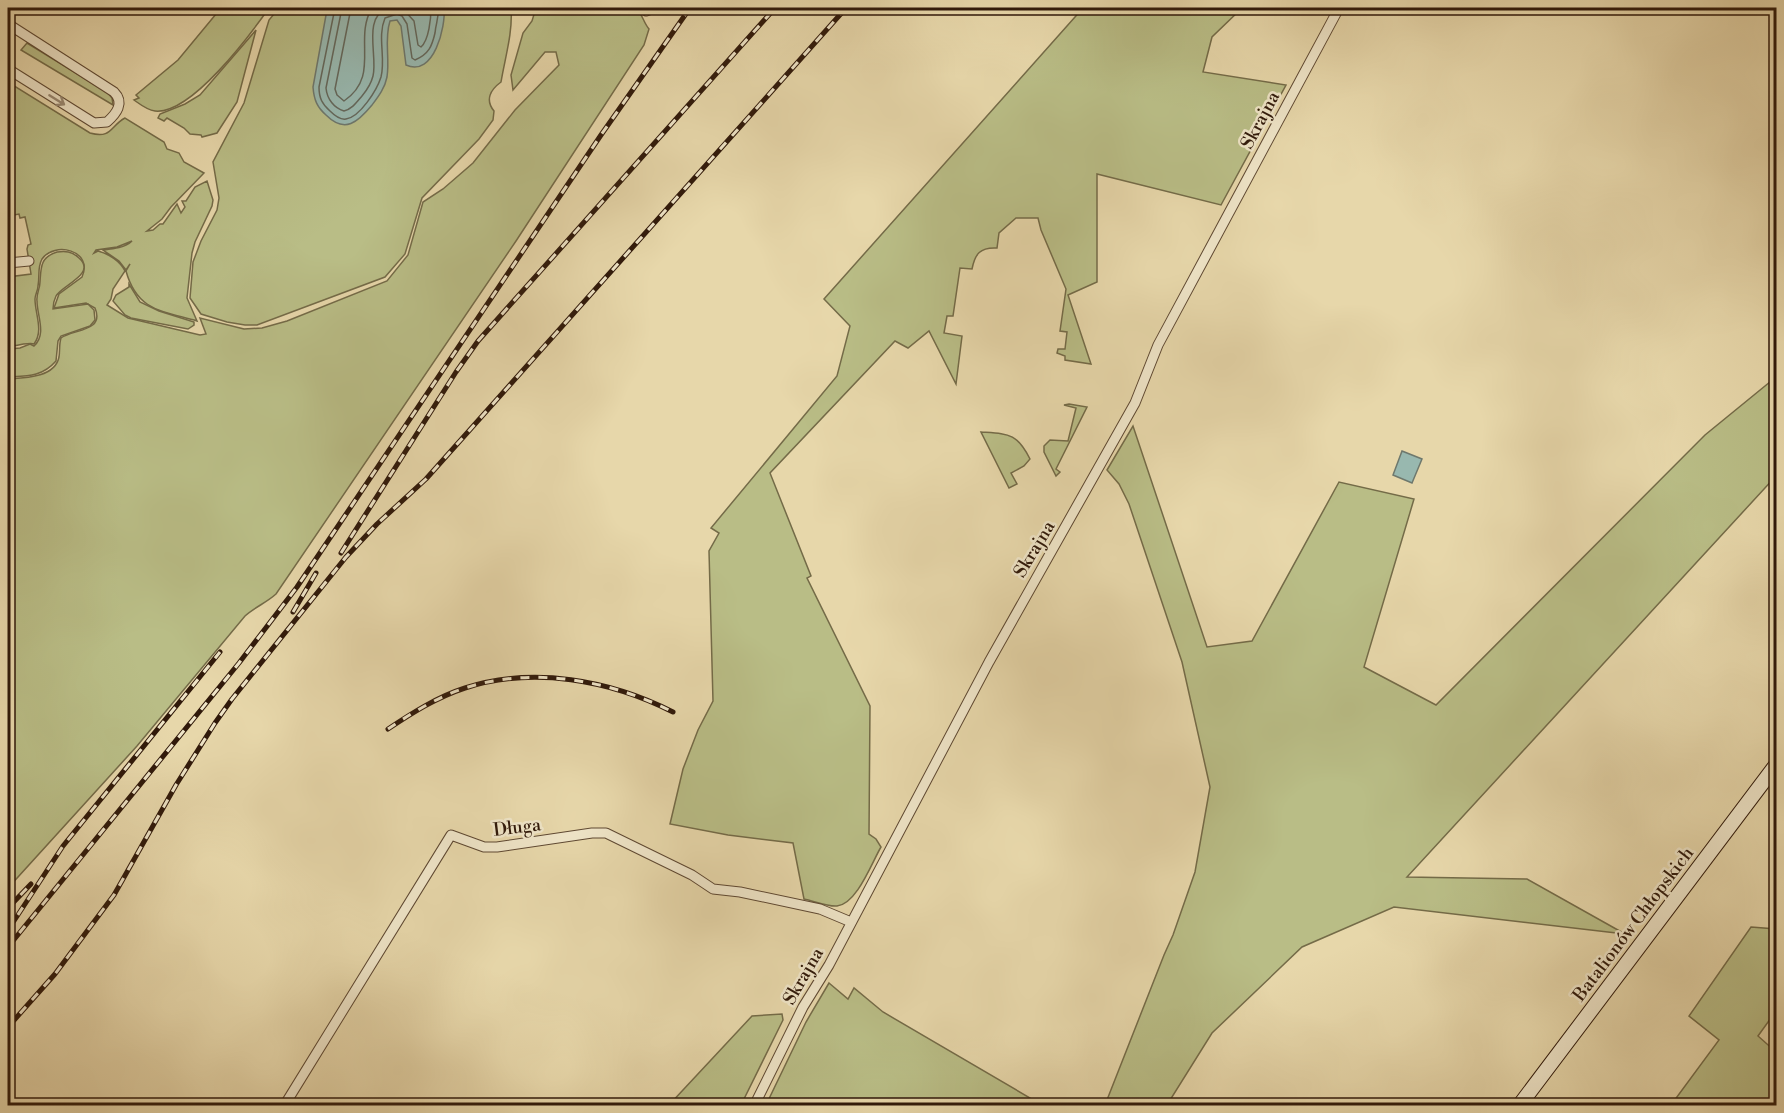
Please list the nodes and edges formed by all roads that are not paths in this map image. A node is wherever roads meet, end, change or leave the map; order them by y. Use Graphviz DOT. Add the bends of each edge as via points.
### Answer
graph roads {
  1 [pos="1339,8"];
  2 [pos="8,24"];
  3 [pos="8,69"];
  4 [pos="29,261"];
  5 [pos="8,263"];
  6 [pos="1776,765"];
  7 [pos="851,922"];
  8 [pos="284,1106"];
  9 [pos="754,1106"];
  10 [pos="1519,1106"];
  1 -- 7 [label="street, Skrajna" via="1158,345 1135,403 989,662"];
  3 -- 2 [label="street, one-way" via="94,123 112,118 119,106 114,92"];
  4 -- 5 [label="street"];
  6 -- 10 [label="street, Batalionów Chłopskich"];
  7 -- 8 [label="street, Długa" via="820,909 713,889 606,833 490,847 451,835"];
  7 -- 9 [label="street, Skrajna"];
}
